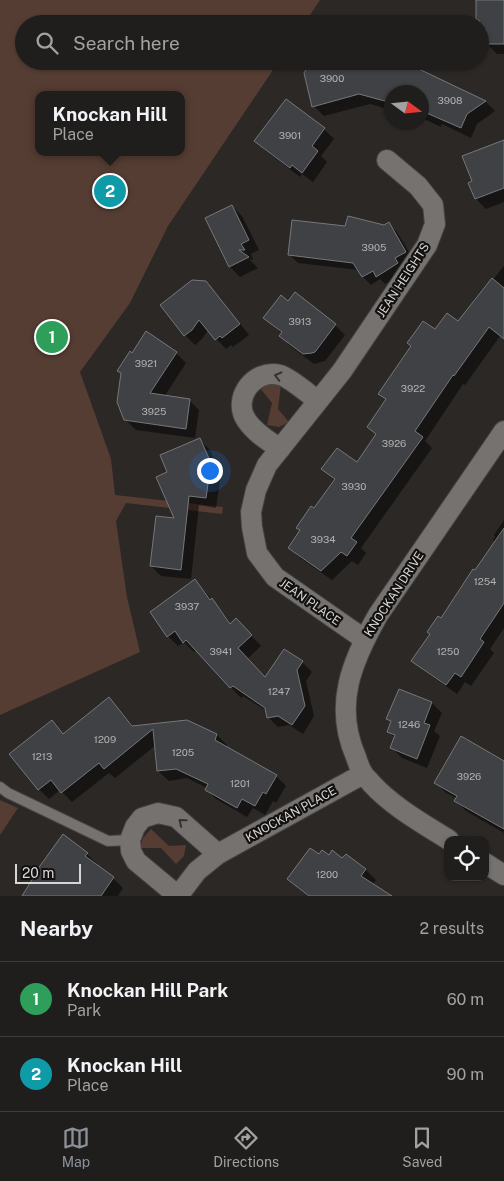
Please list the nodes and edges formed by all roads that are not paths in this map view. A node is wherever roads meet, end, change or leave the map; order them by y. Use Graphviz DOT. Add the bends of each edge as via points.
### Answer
graph roads {
  1 [pos="387,160"];
  2 [pos="318,401"];
  3 [pos="504,431"];
  4 [pos="280,449"];
  5 [pos="364,639"];
  6 [pos="363,774"];
  7 [pos="0,787"];
  8 [pos="444,837"];
  9 [pos="130,840"];
  10 [pos="218,854"];
  11 [pos="489,866"];
  12 [pos="504,875"];
  13 [pos="178,896"];
  1 -- 2 [label="street, JEAN HEIGHTS" via="418,186 433,205 435,224 428,246"];
  2 -- 4 [label="street, JEAN PLACE"];
  2 -- 4 [label="street, one-way" via="281,375 256,378 248,385 243,395 242,410 246,420"];
  3 -- 5 [label="street, KNOCKAN DRIVE"];
  4 -- 5 [label="street, JEAN PLACE" via="263,474 251,512 257,553 275,577"];
  5 -- 6 [label="street, KNOCKAN DRIVE" via="352,668 345,720 351,747"];
  6 -- 8 [label="street, KNOCKAN DRIVE" via="380,793"];
  6 -- 10 [label="street, KNOCKAN PLACE"];
  7 -- 9 [label="lane" via="108,841"];
  10 -- 9 [label="street, one-way" via="176,817 158,813 142,818"];
  9 -- 13 [label="street, KNOCKAN PLACE" via="136,861"];
  10 -- 13 [label="street, KNOCKAN PLACE" via="198,871"];
  11 -- 12 [label="street"];
}
